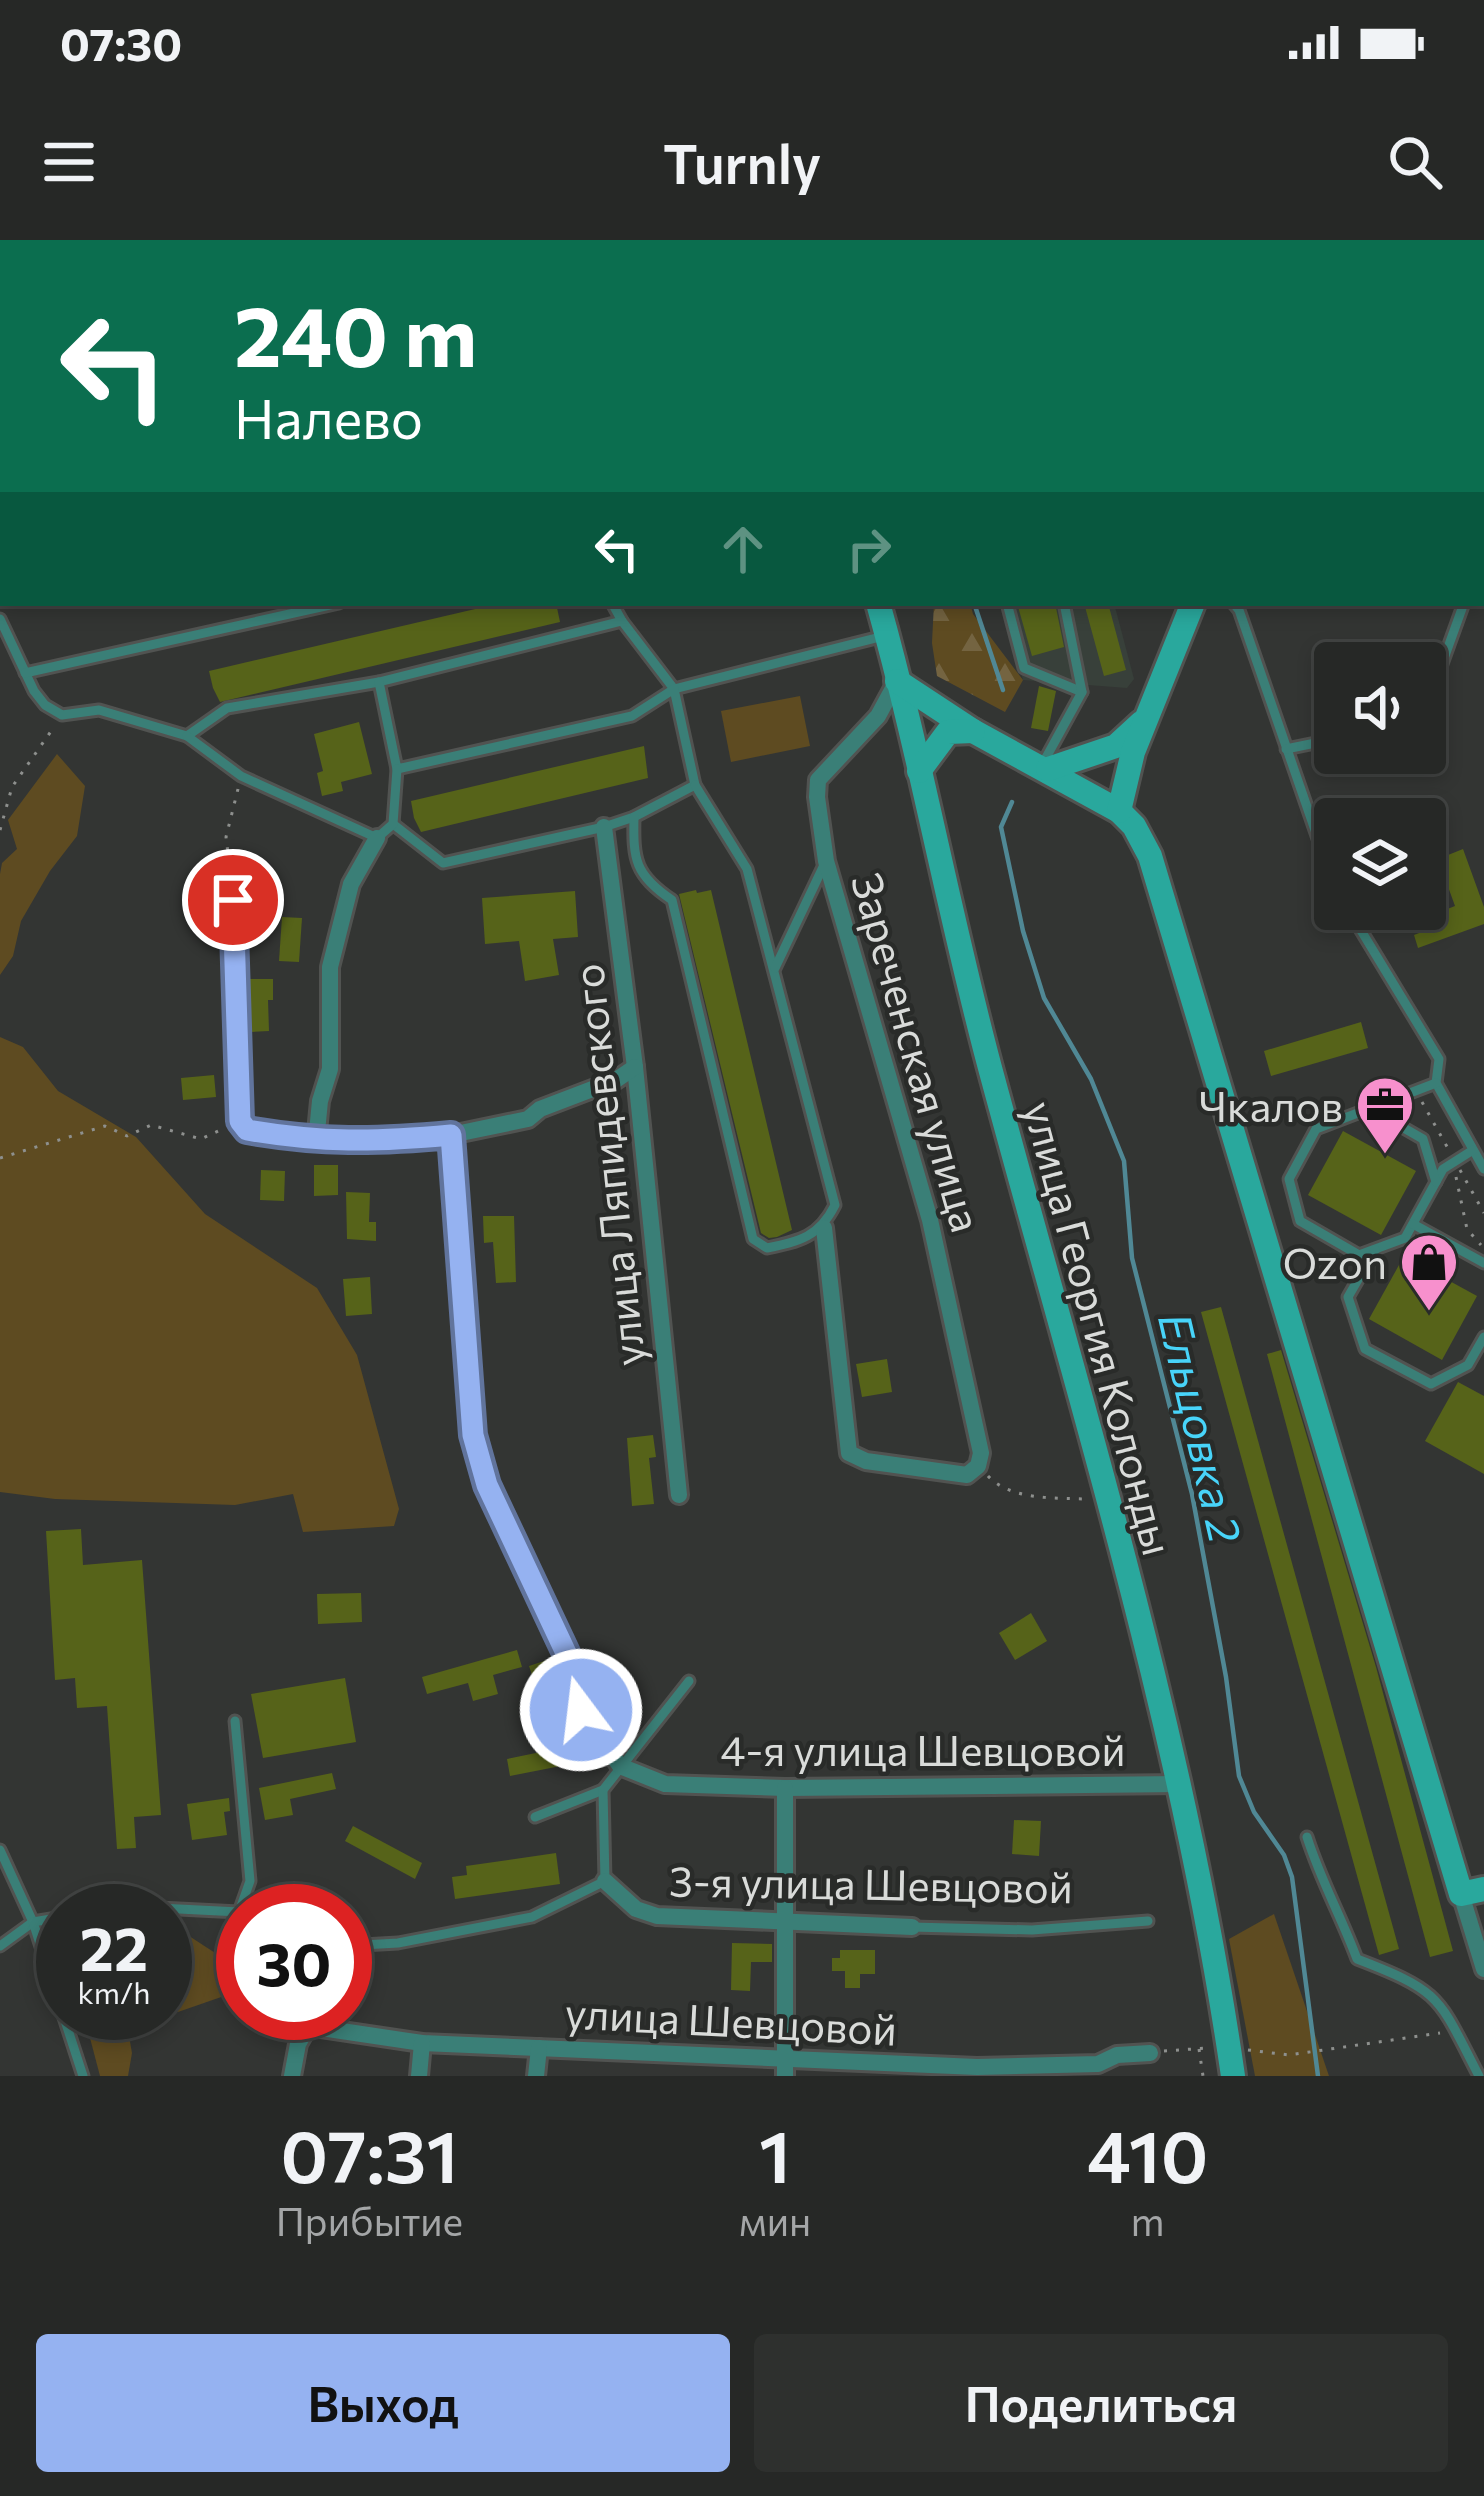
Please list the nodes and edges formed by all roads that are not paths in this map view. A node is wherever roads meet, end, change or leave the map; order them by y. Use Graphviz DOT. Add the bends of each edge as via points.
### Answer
graph roads {
  1 [pos="326,606"];
  2 [pos="614,606"];
  3 [pos="879,606"];
  4 [pos="1008,606"];
  5 [pos="1065,606"];
  6 [pos="1192,606"];
  7 [pos="1236,606"];
  8 [pos="1463,606"];
  9 [pos="0,619"];
  10 [pos="622,621"];
  11 [pos="886,635"];
  12 [pos="1446,653"];
  13 [pos="25,673"];
  14 [pos="379,682"];
  15 [pos="897,682"];
  16 [pos="674,689"];
  17 [pos="1082,692"];
  18 [pos="1147,717"];
  19 [pos="973,731"];
  20 [pos="187,736"];
  21 [pos="1314,743"];
  22 [pos="1286,748"];
  23 [pos="1045,767"];
  24 [pos="398,769"];
  25 [pos="920,771"];
  26 [pos="694,785"];
  27 [pos="1119,811"];
  28 [pos="634,817"];
  29 [pos="393,824"];
  30 [pos="604,827"];
  31 [pos="1314,828"];
  32 [pos="377,838"];
  33 [pos="826,860"];
  34 [pos="233,900"];
  35 [pos="1361,930"];
  36 [pos="773,974"];
  37 [pos="635,1067"];
  38 [pos="1436,1083"];
  39 [pos="1369,1108"];
  40 [pos="451,1135"];
  41 [pos="316,1142"];
  42 [pos="1473,1150"];
  43 [pos="1484,1169"];
  44 [pos="1436,1182"];
  45 [pos="1413,1224"];
  46 [pos="824,1228"];
  47 [pos="1375,1250"];
  48 [pos="1484,1263"];
  49 [pos="1484,1337"];
  50 [pos="679,1495"];
  51 [pos="689,1681"];
  52 [pos="581,1710"];
  53 [pos="235,1721"];
  54 [pos="534,1723"];
  55 [pos="620,1766"];
  56 [pos="1181,1784"];
  57 [pos="785,1788"];
  58 [pos="603,1790"];
  59 [pos="535,1817"];
  60 [pos="1306,1837"];
  61 [pos="0,1850"];
  62 [pos="605,1881"];
  63 [pos="249,1884"];
  64 [pos="1473,1892"];
  65 [pos="36,1921"];
  66 [pos="1148,1921"];
  67 [pos="33,1922"];
  68 [pos="785,1923"];
  69 [pos="912,1927"];
  70 [pos="372,1944"];
  71 [pos="0,1946"];
  72 [pos="1484,1969"];
  73 [pos="372,2036"];
  74 [pos="300,2040"];
  75 [pos="422,2043"];
  76 [pos="539,2048"];
  77 [pos="1150,2053"];
  78 [pos="784,2068"];
  79 [pos="1098,2070"];
  80 [pos="83,2076"];
  81 [pos="292,2076"];
  82 [pos="419,2076"];
  83 [pos="536,2076"];
  84 [pos="1233,2076"];
  85 [pos="1479,2076"];
  1 -- 13 [label="lane"];
  2 -- 10 [label="lane"];
  3 -- 11 [label="street, улица Георгия Колонды"];
  4 -- 17 [label="lane" via="1024,668"];
  5 -- 17 [label="lane"];
  6 -- 18 [label="street"];
  7 -- 22 [label="lane"];
  8 -- 12 [label="lane"];
  9 -- 13 [label="lane"];
  10 -- 14 [label="lane"];
  10 -- 16 [label="lane"];
  11 -- 15 [label="street, улица Георгия Колонды"];
  11 -- 16 [label="lane"];
  13 -- 20 [label="lane" via="62,716 99,710"];
  14 -- 20 [label="lane" via="227,708"];
  14 -- 24 [label="lane"];
  15 -- 19 [label="street"];
  15 -- 25 [label="street, улица Георгия Колонды"];
  15 -- 33 [label="street, Зареченская улица" via="878,716 818,780"];
  16 -- 24 [label="lane" via="632,716"];
  16 -- 26 [label="lane"];
  17 -- 23 [label="lane"];
  18 -- 23 [label="street" via="1116,746"];
  18 -- 27 [label="street"];
  19 -- 23 [label="street"];
  19 -- 25 [label="street" via="948,732"];
  20 -- 32 [label="lane" via="241,776"];
  21 -- 22 [label="lane"];
  22 -- 31 [label="lane"];
  23 -- 27 [label="street"];
  24 -- 29 [label="lane"];
  25 -- 56 [label="street, улица Георгия Колонды" via="988,1062"];
  26 -- 28 [label="lane"];
  26 -- 36 [label="lane" via="748,869"];
  27 -- 64 [label="street" via="1150,856"];
  28 -- 30 [label="lane"];
  28 -- 46 [label="lane" via="633,857 651,886 672,900 753,1239 767,1248"];
  29 -- 30 [label="lane" via="443,863"];
  29 -- 32 [label="lane"];
  30 -- 37 [label="street, улица Ляпидевского"];
  32 -- 41 [label="street" via="351,884 330,967 330,1070"];
  33 -- 36 [label="lane"];
  33 -- 46 [label="street, Зареченская улица" via="930,1220 981,1453 967,1475 849,1453"];
  34 -- 41 [label="street" via="240,1121 247,1130"];
  35 -- 38 [label="lane" via="1438,1059"];
  36 -- 46 [label="lane" via="835,1205"];
  37 -- 40 [label="street" via="527,1119"];
  37 -- 50 [label="street, улица Ляпидевского"];
  38 -- 39 [label="lane"];
  38 -- 42 [label="lane"];
  39 -- 44 [label="lane" via="1423,1138"];
  39 -- 47 [label="lane" via="1316,1130 1289,1182 1304,1225 1358,1255"];
  40 -- 41 [label="street"];
  40 -- 52 [label="street" via="473,1435 487,1485 567,1655"];
  42 -- 43 [label="lane"];
  42 -- 44 [label="lane"];
  44 -- 45 [label="lane"];
  45 -- 47 [label="lane" via="1401,1240"];
  45 -- 48 [label="lane"];
  47 -- 49 [label="lane" via="1348,1298 1365,1348 1431,1384 1468,1365"];
  51 -- 55 [label="lane"];
  52 -- 54 [label="lane" via="566,1706"];
  52 -- 55 [label="street"];
  53 -- 63 [label="lane"];
  55 -- 57 [label="street, 4-я улица Шевцовой" via="664,1784"];
  55 -- 58 [label="lane"];
  56 -- 57 [label="street, 4-я улица Шевцовой"];
  56 -- 84 [label="street, улица Георгия Колонды"];
  57 -- 68 [label="street"];
  58 -- 59 [label="lane"];
  58 -- 62 [label="lane"];
  60 -- 85 [label="lane" via="1358,1959 1440,2001"];
  61 -- 67 [label="lane"];
  62 -- 68 [label="street, 3-я улица Шевцовой" via="636,1910 657,1916"];
  62 -- 70 [label="lane" via="532,1917"];
  64 -- 72 [label="street"];
  65 -- 67 [label="lane"];
  66 -- 69 [label="lane, 3-я улица Шевцовой" via="1032,1930"];
  67 -- 71 [label="lane"];
  67 -- 80 [label="lane"];
  68 -- 69 [label="street, 3-я улица Шевцовой"];
  68 -- 78 [label="street"];
  73 -- 75 [label="street, улица Шевцовой"];
  74 -- 81 [label="street"];
  75 -- 76 [label="street, улица Шевцовой"];
  75 -- 82 [label="street"];
  76 -- 78 [label="street, улица Шевцовой"];
  76 -- 83 [label="street"];
  77 -- 79 [label="street, улица Шевцовой" via="1117,2056"];
  78 -- 79 [label="street, улица Шевцовой"];
}
